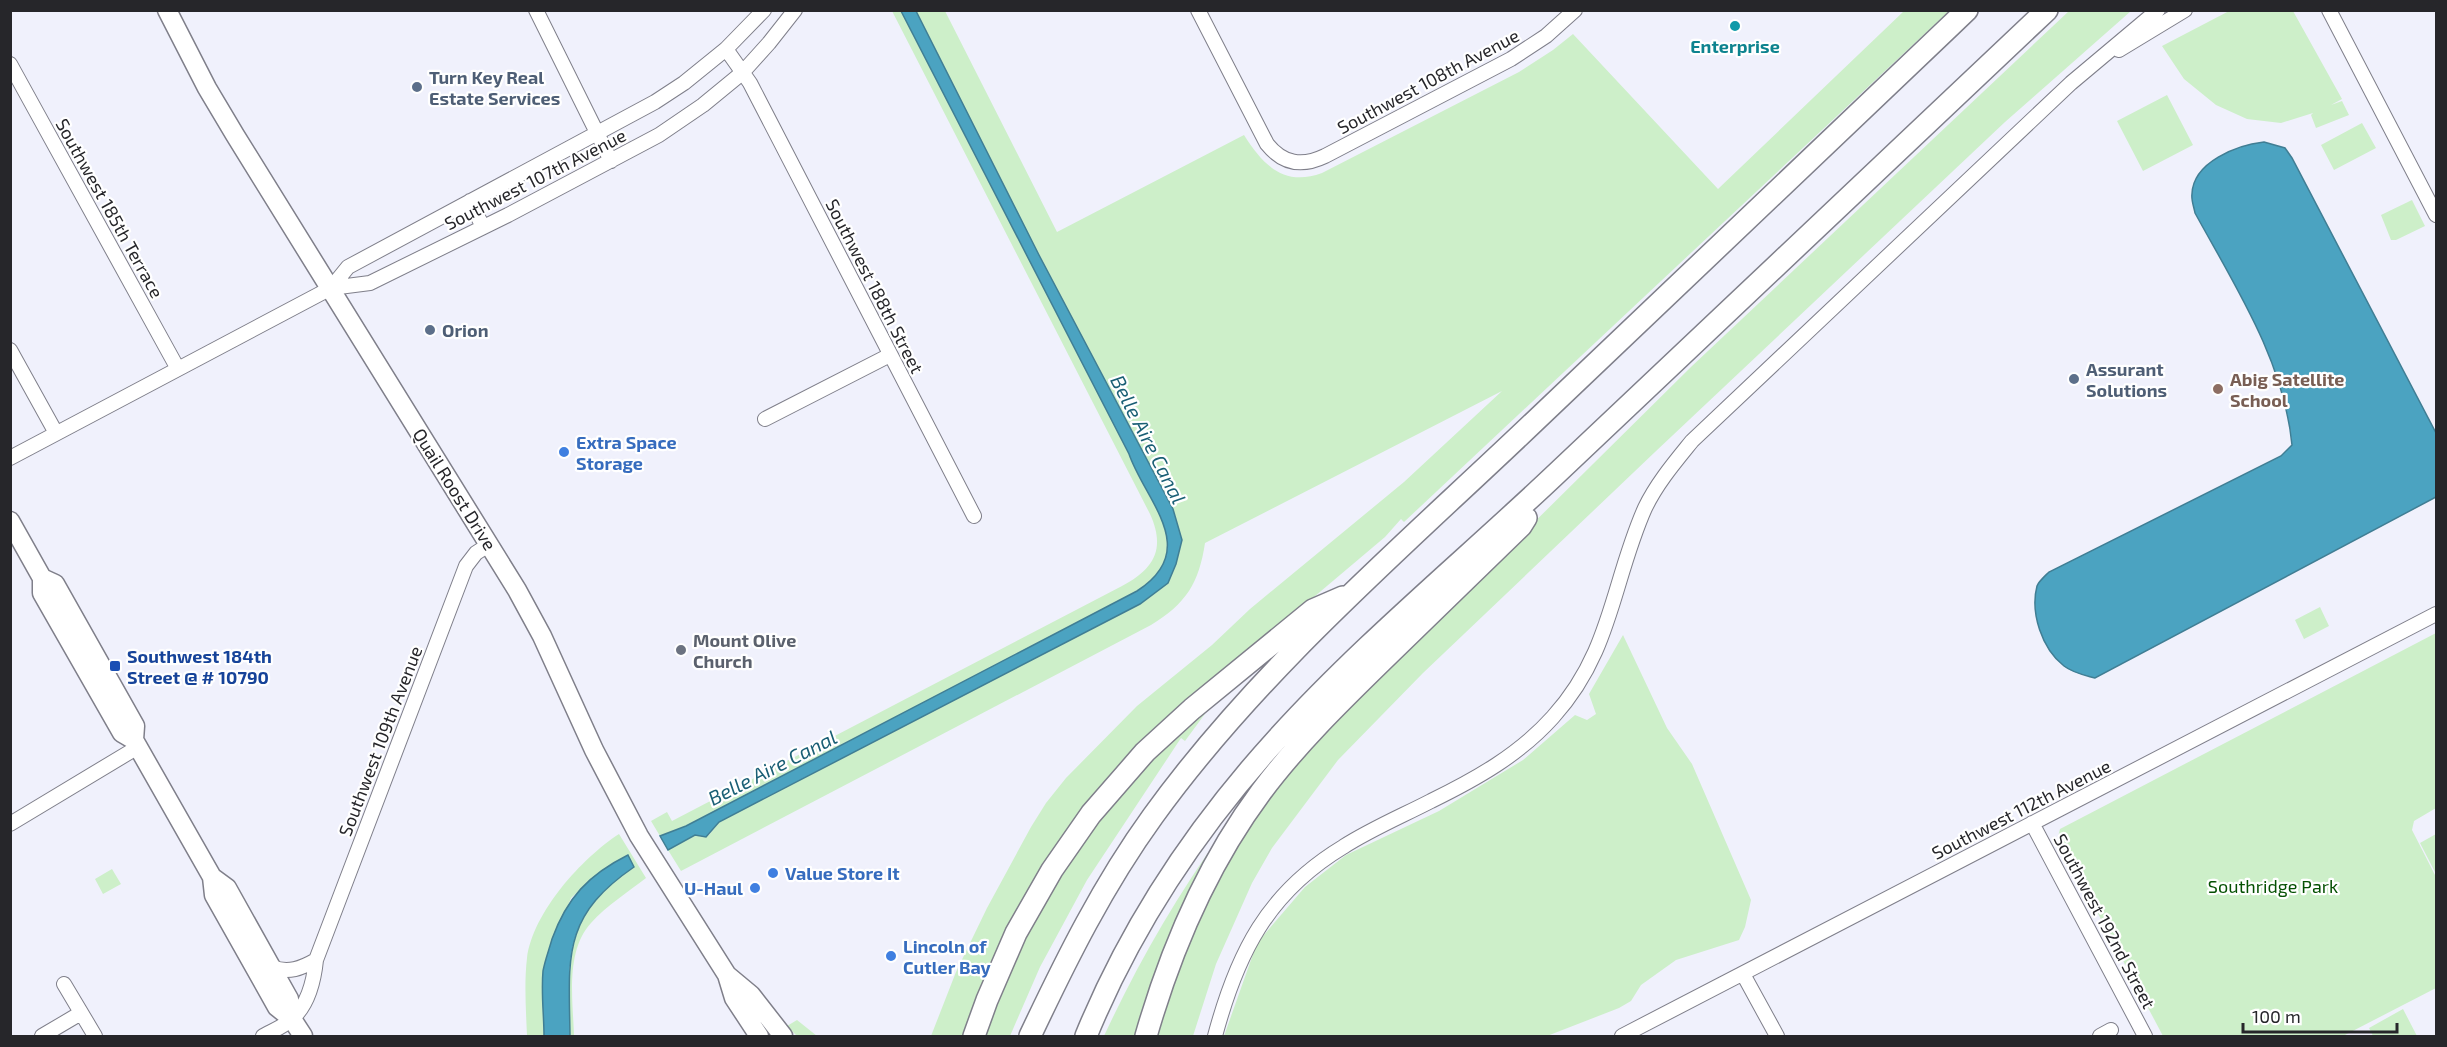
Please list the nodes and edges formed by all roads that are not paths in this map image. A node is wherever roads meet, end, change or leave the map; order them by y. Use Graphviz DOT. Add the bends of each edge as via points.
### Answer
graph roads {
  1 [pos="536,10"];
  2 [pos="764,10"];
  3 [pos="795,10"];
  4 [pos="1198,10"];
  5 [pos="1575,10"];
  6 [pos="1967,10"];
  7 [pos="2047,10"];
  8 [pos="2158,10"];
  9 [pos="2186,10"];
  10 [pos="2329,10"];
  11 [pos="172,12"];
  12 [pos="726,50"];
  13 [pos="10,64"];
  14 [pos="2091,66"];
  15 [pos="742,73"];
  16 [pos="598,134"];
  17 [pos="611,161"];
  18 [pos="470,201"];
  19 [pos="2436,215"];
  20 [pos="483,227"];
  21 [pos="331,288"];
  22 [pos="10,350"];
  23 [pos="890,355"];
  24 [pos="178,369"];
  25 [pos="765,420"];
  26 [pos="56,433"];
  27 [pos="10,458"];
  28 [pos="1547,482"];
  29 [pos="974,516"];
  30 [pos="10,521"];
  31 [pos="490,544"];
  32 [pos="1358,590"];
  33 [pos="2436,614"];
  34 [pos="136,744"];
  35 [pos="2032,823"];
  36 [pos="10,824"];
  37 [pos="212,877"];
  38 [pos="315,960"];
  39 [pos="272,967"];
  40 [pos="1743,974"];
  41 [pos="727,975"];
  42 [pos="1057,979"];
  43 [pos="64,984"];
  44 [pos="1106,987"];
  45 [pos="81,1013"];
  46 [pos="292,1018"];
  47 [pos="1629,1035"];
  48 [pos="42,1036"];
  49 [pos="95,1036"];
  50 [pos="263,1036"];
  51 [pos="303,1036"];
  52 [pos="759,1036"];
  53 [pos="783,1036"];
  54 [pos="974,1036"];
  55 [pos="1030,1036"];
  56 [pos="1042,1036"];
  57 [pos="1076,1036"];
  58 [pos="1086,1036"];
  59 [pos="1146,1036"];
  60 [pos="1215,1036"];
  61 [pos="1777,1036"];
  62 [pos="2145,1036"];
  1 -- 16 [label="street"];
  2 -- 12 [label="street, Southwest 107th Avenue"];
  3 -- 15 [label="street, Southwest 107th Avenue"];
  4 -- 5 [label="street, Southwest 108th Avenue" via="1267,144 1288,161 1307,163 1483,74 1535,44"];
  6 -- 32 [label="highway"];
  7 -- 28 [label="highway"];
  8 -- 14 [label="street"];
  9 -- 14 [label="street"];
  10 -- 19 [label="street"];
  11 -- 21 [label="main road, Quail Roost Drive" via="211,95"];
  12 -- 15 [label="street, Southwest 188th Street"];
  12 -- 16 [label="street, Southwest 107th Avenue" via="668,94"];
  13 -- 24 [label="street, Southwest 185th Terrace"];
  14 -- 60 [label="street" via="1692,441 1646,505 1599,648 1560,710 1526,744 1492,769 1350,842 1298,882 1270,912 1246,948 1232,977"];
  15 -- 17 [label="street, Southwest 107th Avenue" via="689,116"];
  15 -- 23 [label="street, Southwest 188th Street"];
  16 -- 17 [label="street"];
  16 -- 18 [label="street, Southwest 107th Avenue"];
  17 -- 20 [label="street, Southwest 107th Avenue"];
  18 -- 20 [label="street"];
  18 -- 21 [label="street, Southwest 107th Avenue" via="348,267"];
  20 -- 21 [label="street, Southwest 107th Avenue" via="370,283"];
  21 -- 24 [label="street, Southwest 107th Avenue"];
  21 -- 31 [label="main road, Quail Roost Drive"];
  22 -- 26 [label="street"];
  23 -- 25 [label="street"];
  23 -- 29 [label="street, Southwest 188th Street"];
  24 -- 26 [label="street, Southwest 107th Avenue"];
  26 -- 27 [label="street, Southwest 107th Avenue"];
  28 -- 44 [label="highway" via="1330,683 1252,766 1182,856"];
  28 -- 59 [label="highway" via="1521,526 1342,700 1261,793 1221,853 1192,907 1162,982"];
  30 -- 34 [label="main road" via="42,578 42,593 122,733"];
  31 -- 38 [label="street, Southwest 109th Avenue" via="466,566"];
  31 -- 41 [label="main road, Quail Roost Drive" via="542,636 630,822"];
  32 -- 42 [label="highway" via="1245,703 1173,789 1110,881"];
  32 -- 54 [label="highway" via="1313,610 1176,722 1120,779 1078,831 1038,893 1006,955"];
  33 -- 35 [label="street, Southwest 112th Avenue"];
  34 -- 36 [label="street"];
  34 -- 37 [label="main road"];
  35 -- 40 [label="street, Southwest 112th Avenue"];
  35 -- 62 [label="street, Southwest 192nd Street"];
  37 -- 39 [label="main road" via="226,888"];
  37 -- 46 [label="main road" via="214,895 271,997"];
  38 -- 39 [label="street" via="291,970"];
  38 -- 46 [label="street, Southwest 109th Avenue" via="304,1003"];
  39 -- 46 [label="main road" via="290,999"];
  40 -- 47 [label="street, Southwest 112th Avenue"];
  40 -- 61 [label="street"];
  41 -- 52 [label="main road, Quail Roost Drive" via="734,998"];
  41 -- 53 [label="main road, Quail Roost Drive" via="751,995"];
  42 -- 55 [label="highway"];
  42 -- 56 [label="highway"];
  43 -- 45 [label="street"];
  44 -- 57 [label="highway"];
  44 -- 58 [label="highway"];
  45 -- 48 [label="street"];
  45 -- 49 [label="street"];
  46 -- 50 [label="street, Southwest 109th Avenue"];
  46 -- 51 [label="main road"];
}
